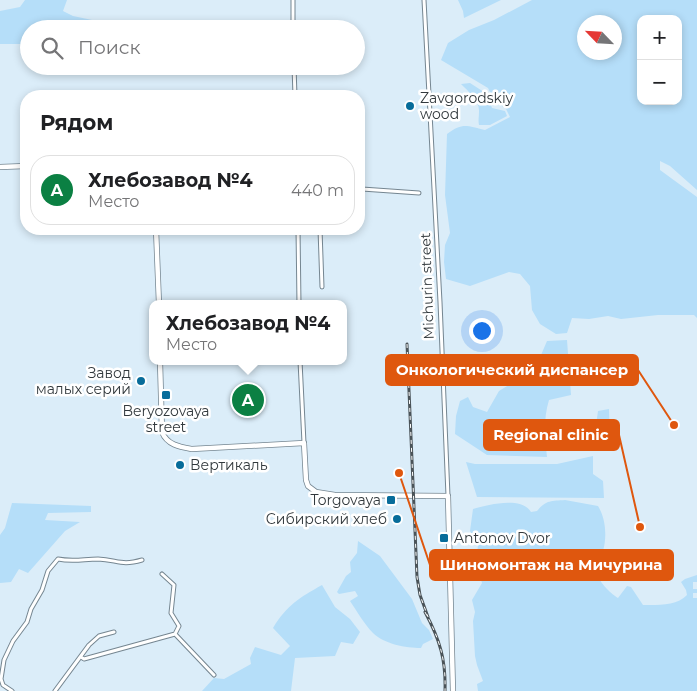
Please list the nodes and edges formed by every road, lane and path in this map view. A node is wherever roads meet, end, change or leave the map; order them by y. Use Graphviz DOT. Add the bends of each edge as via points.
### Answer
graph roads {
  1 [pos="293,0"];
  2 [pos="424,0"];
  3 [pos="293,20"];
  4 [pos="294,75"];
  5 [pos="294,90"];
  6 [pos="20,166"];
  7 [pos="0,167"];
  8 [pos="365,189"];
  9 [pos="419,193"];
  10 [pos="156,235"];
  11 [pos="298,235"];
  12 [pos="320,235"];
  13 [pos="322,287"];
  14 [pos="159,300"];
  15 [pos="299,300"];
  16 [pos="160,365"];
  17 [pos="300,365"];
  18 [pos="304,444"];
  19 [pos="448,496"];
  20 [pos="142,560"];
  21 [pos="162,574"];
  22 [pos="114,632"];
  23 [pos="175,634"];
  24 [pos="81,657"];
  25 [pos="214,674"];
  26 [pos="12,691"];
  27 [pos="55,691"];
  28 [pos="453,691"];
  1 -- 3 [label="street"];
  2 -- 19 [label="street, Michurin street"];
  4 -- 5 [label="street"];
  6 -- 7 [label="street"];
  8 -- 9 [label="street"];
  10 -- 14 [label="street"];
  11 -- 15 [label="street"];
  12 -- 13 [label="street"];
  16 -- 18 [label="street" via="162,432 174,445 192,449"];
  17 -- 18 [label="street"];
  18 -- 19 [label="street" via="306,480 316,492 335,496"];
  19 -- 28 [label="street, Michurin street"];
  20 -- 26 [label="street" via="128,564 98,559 56,561 46,576 27,622 12,641 4,660 1,679 3,685"];
  21 -- 23 [label="street" via="174,585 171,613 179,626"];
  22 -- 24 [label="street" via="100,636"];
  23 -- 24 [label="street" via="84,659"];
  23 -- 25 [label="street"];
  24 -- 27 [label="street"];
}
